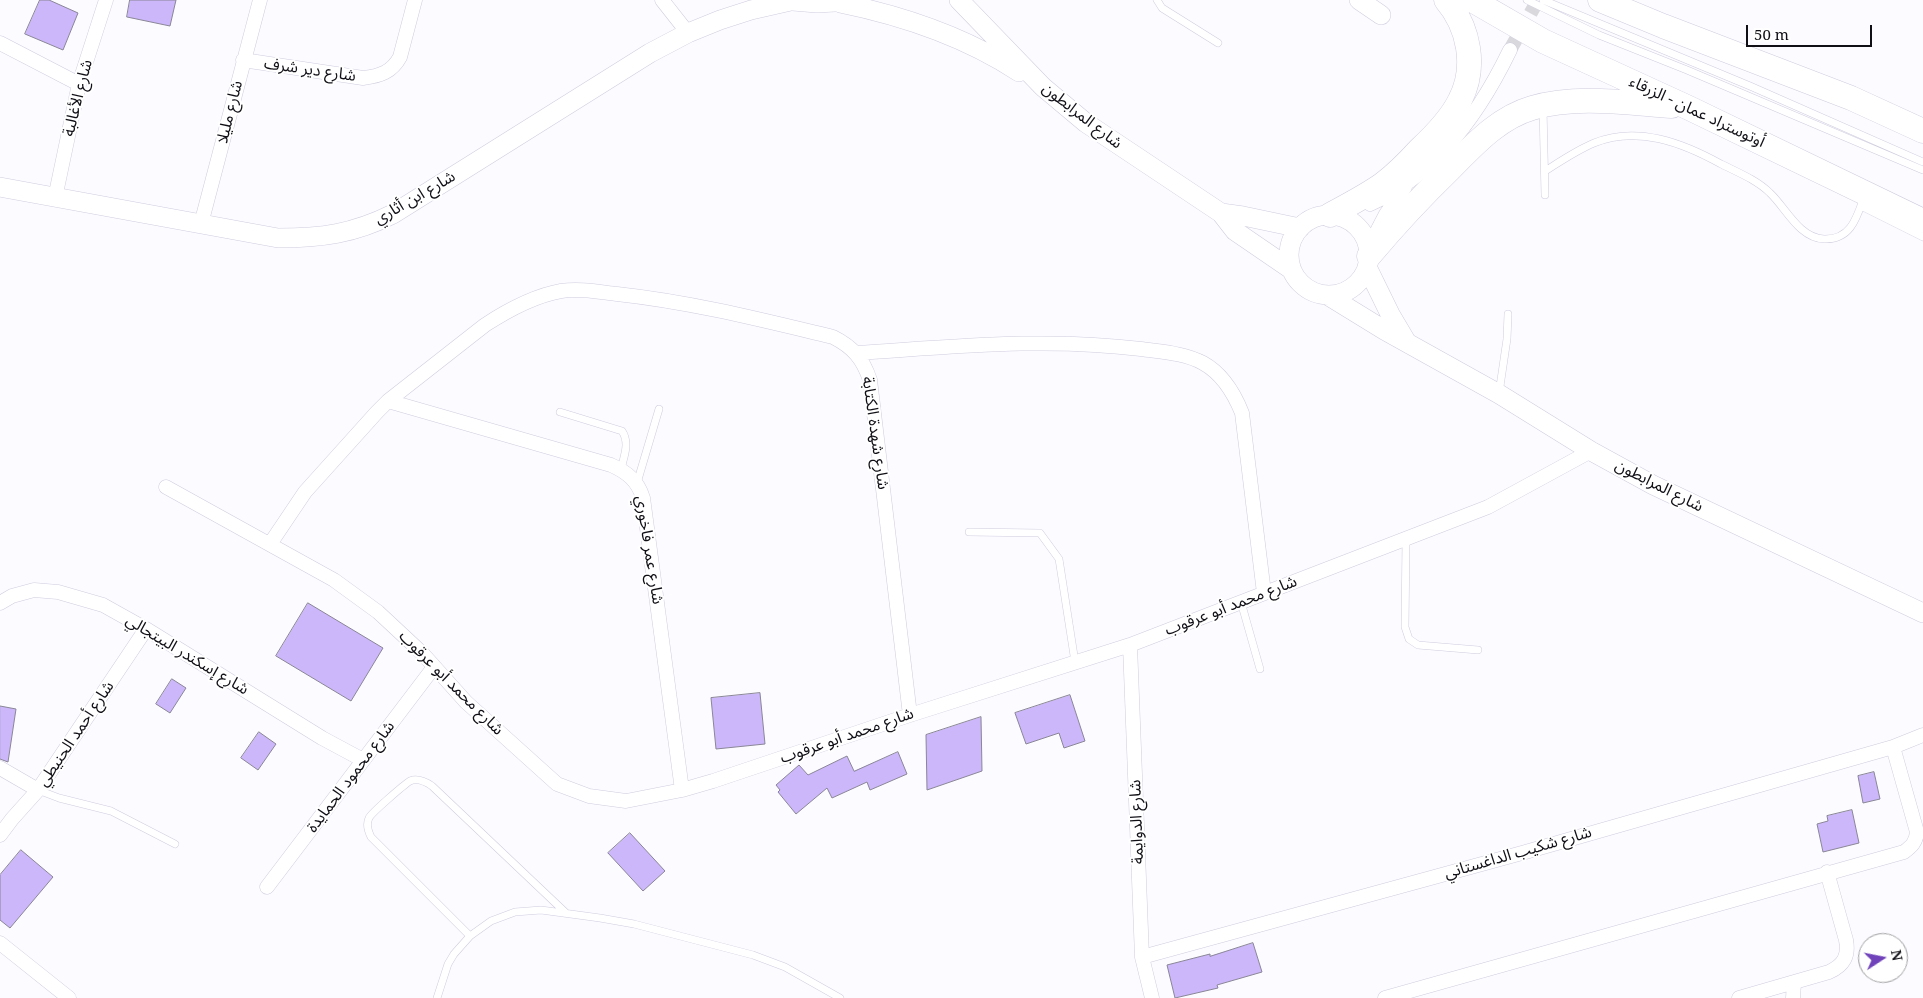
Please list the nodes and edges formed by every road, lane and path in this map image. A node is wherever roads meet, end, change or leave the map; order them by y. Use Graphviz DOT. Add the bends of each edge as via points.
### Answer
graph roads {
  1 [pos="106,0"];
  2 [pos="260,0"];
  3 [pos="415,0"];
  4 [pos="662,0"];
  5 [pos="794,0"];
  6 [pos="862,0"];
  7 [pos="959,0"];
  8 [pos="1157,0"];
  9 [pos="1360,0"];
  10 [pos="1446,0"];
  11 [pos="1472,0"];
  12 [pos="1527,0"];
  13 [pos="1544,0"];
  14 [pos="1600,0"];
  15 [pos="1628,0"];
  16 [pos="840,2"];
  17 [pos="1382,15"];
  18 [pos="1663,26"];
  19 [pos="688,32"];
  20 [pos="1218,43"];
  21 [pos="0,44"];
  22 [pos="1510,50"];
  23 [pos="243,60"];
  24 [pos="80,84"];
  25 [pos="1043,87"];
  26 [pos="1543,105"];
  27 [pos="1689,108"];
  28 [pos="1923,131"];
  29 [pos="1923,162"];
  30 [pos="1923,170"];
  31 [pos="1545,171"];
  32 [pos="1407,184"];
  33 [pos="0,187"];
  34 [pos="1545,195"];
  35 [pos="55,198"];
  36 [pos="1864,199"];
  37 [pos="1221,213"];
  38 [pos="1335,216"];
  39 [pos="1923,221"];
  40 [pos="201,224"];
  41 [pos="1300,228"];
  42 [pos="1923,237"];
  43 [pos="1368,257"];
  44 [pos="1292,270"];
  45 [pos="1327,295"];
  46 [pos="1508,314"];
  47 [pos="1406,341"];
  48 [pos="857,353"];
  49 [pos="1499,394"];
  50 [pos="388,401"];
  51 [pos="659,409"];
  52 [pos="560,412"];
  53 [pos="1591,451"];
  54 [pos="621,469"];
  55 [pos="636,484"];
  56 [pos="166,487"];
  57 [pos="969,532"];
  58 [pos="1406,540"];
  59 [pos="270,544"];
  60 [pos="1264,593"];
  61 [pos="1240,602"];
  62 [pos="0,603"];
  63 [pos="1923,612"];
  64 [pos="146,630"];
  65 [pos="1130,645"];
  66 [pos="1478,650"];
  67 [pos="1076,662"];
  68 [pos="434,667"];
  69 [pos="1260,669"];
  70 [pos="910,715"];
  71 [pos="1923,736"];
  72 [pos="1893,747"];
  73 [pos="363,760"];
  74 [pos="0,768"];
  75 [pos="38,790"];
  76 [pos="682,790"];
  77 [pos="0,835"];
  78 [pos="175,844"];
  79 [pos="1827,872"];
  80 [pos="268,887"];
  81 [pos="566,913"];
  82 [pos="470,936"];
  83 [pos="0,943"];
  84 [pos="1142,957"];
  85 [pos="1794,983"];
  86 [pos="68,998"];
  87 [pos="437,998"];
  88 [pos="840,998"];
  89 [pos="1152,998"];
  90 [pos="1385,998"];
  91 [pos="1739,998"];
  92 [pos="1793,998"];
  1 -- 24 [label="street, شارع الأغالبة"];
  2 -- 23 [label="street, شارع مليلا"];
  3 -- 23 [label="street, شارع دير شرف" via="400,56 387,73 363,78"];
  4 -- 19 [label="street"];
  5 -- 16 [label="street, شارع ابن أثاري"];
  5 -- 19 [label="street, شارع ابن أثاري" via="752,10"];
  6 -- 16 [label="street, شارع ابن أثاري"];
  7 -- 25 [label="street, شارع المرابطون"];
  8 -- 20 [label="lane" via="1162,8"];
  9 -- 17 [label="street"];
  10 -- 38 [label="highway" via="1457,12 1468,47 1469,65 1460,100 1439,129 1398,172"];
  11 -- 27 [label="highway, أوتوستراد عمان - الزرقاء" via="1543,40"];
  12 -- 30 [label="lane" via="1599,35"];
  13 -- 29 [label="lane"];
  14 -- 18 [label="highway"];
  15 -- 18 [label="street"];
  16 -- 25 [label="street" via="883,12 966,42"];
  18 -- 28 [label="highway" via="1851,98"];
  19 -- 40 [label="street, شارع ابن أثاري" via="392,214 364,227 334,236 278,238"];
  21 -- 24 [label="street"];
  22 -- 32 [label="street" via="1497,77 1466,122 1449,144"];
  23 -- 40 [label="street, شارع مليلا"];
  24 -- 35 [label="street, شارع الأغالبة"];
  25 -- 37 [label="street, شارع المرابطون" via="1086,124"];
  26 -- 27 [label="highway" via="1599,102"];
  26 -- 31 [label="lane"];
  26 -- 43 [label="highway" via="1510,117 1492,129 1408,210"];
  27 -- 36 [label="highway, أوتوستراد عمان - الزرقاء"];
  31 -- 34 [label="lane"];
  31 -- 36 [label="lane" via="1594,143 1620,136 1649,137 1685,146 1752,180 1768,191 1808,234 1823,239 1840,236 1853,227"];
  32 -- 38 [label="street" via="1380,200"];
  32 -- 43 [label="street" via="1386,214"];
  33 -- 35 [label="street, شارع ابن أثاري"];
  35 -- 40 [label="street, شارع ابن أثاري"];
  36 -- 39 [label="highway, أوتوستراد عمان - الزرقاء"];
  36 -- 42 [label="lane"];
  37 -- 41 [label="street, شارع المرابطون"];
  37 -- 44 [label="street, شارع المرابطون" via="1235,231"];
  38 -- 41 [label="street" via="1319,216"];
  38 -- 43 [label="street" via="1354,223 1364,234"];
  41 -- 44 [label="street" via="1292,240 1289,255"];
  43 -- 45 [label="street" via="1362,278 1352,288 1340,294"];
  43 -- 47 [label="street, شارع المرابطون" via="1390,314"];
  44 -- 45 [label="street" via="1312,292"];
  45 -- 47 [label="street, شارع المرابطون"];
  46 -- 49 [label="lane"];
  47 -- 49 [label="street, شارع المرابطون"];
  48 -- 50 [label="street, شارع شهدة الكتابة" via="833,337 747,317 672,302 563,291 544,295 502,315"];
  48 -- 60 [label="street" via="1054,342 1185,356 1204,364 1234,393 1242,412"];
  48 -- 70 [label="street, شارع شهدة الكتابة" via="870,380"];
  49 -- 53 [label="street, شارع المرابطون"];
  50 -- 54 [label="street, شارع عمر فاخوري"];
  50 -- 59 [label="street, شارع شهدة الكتابة" via="320,474"];
  51 -- 55 [label="lane"];
  52 -- 54 [label="lane" via="622,431 627,443"];
  53 -- 58 [label="street, شارع محمد أبو عرقوب" via="1488,507"];
  53 -- 63 [label="street, شارع المرابطون" via="1653,485"];
  54 -- 55 [label="street, شارع عمر فاخوري"];
  55 -- 76 [label="street, شارع عمر فاخوري" via="643,498"];
  56 -- 59 [label="street, شارع محمد أبو عرقوب"];
  57 -- 67 [label="lane" via="1040,533 1059,559"];
  58 -- 60 [label="street, شارع محمد أبو عرقوب"];
  58 -- 66 [label="lane" via="1405,627 1409,638 1418,645"];
  59 -- 68 [label="street, شارع محمد أبو عرقوب" via="356,595 398,630"];
  60 -- 61 [label="street, شارع محمد أبو عرقوب"];
  61 -- 65 [label="street, شارع محمد أبو عرقوب"];
  61 -- 69 [label="lane"];
  62 -- 64 [label="street, شارع إسكندر البيتجالي" via="34,590 58,592 103,605"];
  64 -- 73 [label="street, شارع إسكندر البيتجالي"];
  64 -- 75 [label="street, شارع أحمد الحنيطي"];
  65 -- 67 [label="street, شارع محمد أبو عرقوب"];
  65 -- 84 [label="street, شارع الدوايمة"];
  67 -- 70 [label="street, شارع محمد أبو عرقوب"];
  68 -- 73 [label="street, شارع محمود الحمايدة"];
  68 -- 76 [label="street, شارع محمد أبو عرقوب" via="466,702 557,784 588,796 626,801"];
  70 -- 76 [label="street, شارع محمد أبو عرقوب"];
  71 -- 72 [label="street, شارع شكيب الداغستاني"];
  72 -- 79 [label="street" via="1917,832 1916,840 1904,852"];
  72 -- 84 [label="street, شارع شكيب الداغستاني"];
  73 -- 80 [label="street, شارع محمود الحمايدة"];
  74 -- 75 [label="street"];
  75 -- 77 [label="street, شارع أحمد الحنيطي"];
  75 -- 78 [label="lane" via="111,811"];
  79 -- 85 [label="street" via="1848,950 1839,968"];
  79 -- 90 [label="street"];
  81 -- 82 [label="lane" via="541,910 515,912 491,921"];
  81 -- 82 [label="lane" via="432,786 420,780 410,781 370,816 368,831"];
  81 -- 88 [label="lane" via="634,924 753,955 785,967"];
  82 -- 87 [label="lane" via="448,964"];
  83 -- 86 [label="street"];
  84 -- 89 [label="street, شارع الدوايمة"];
  85 -- 91 [label="street"];
  85 -- 92 [label="street"];
}
